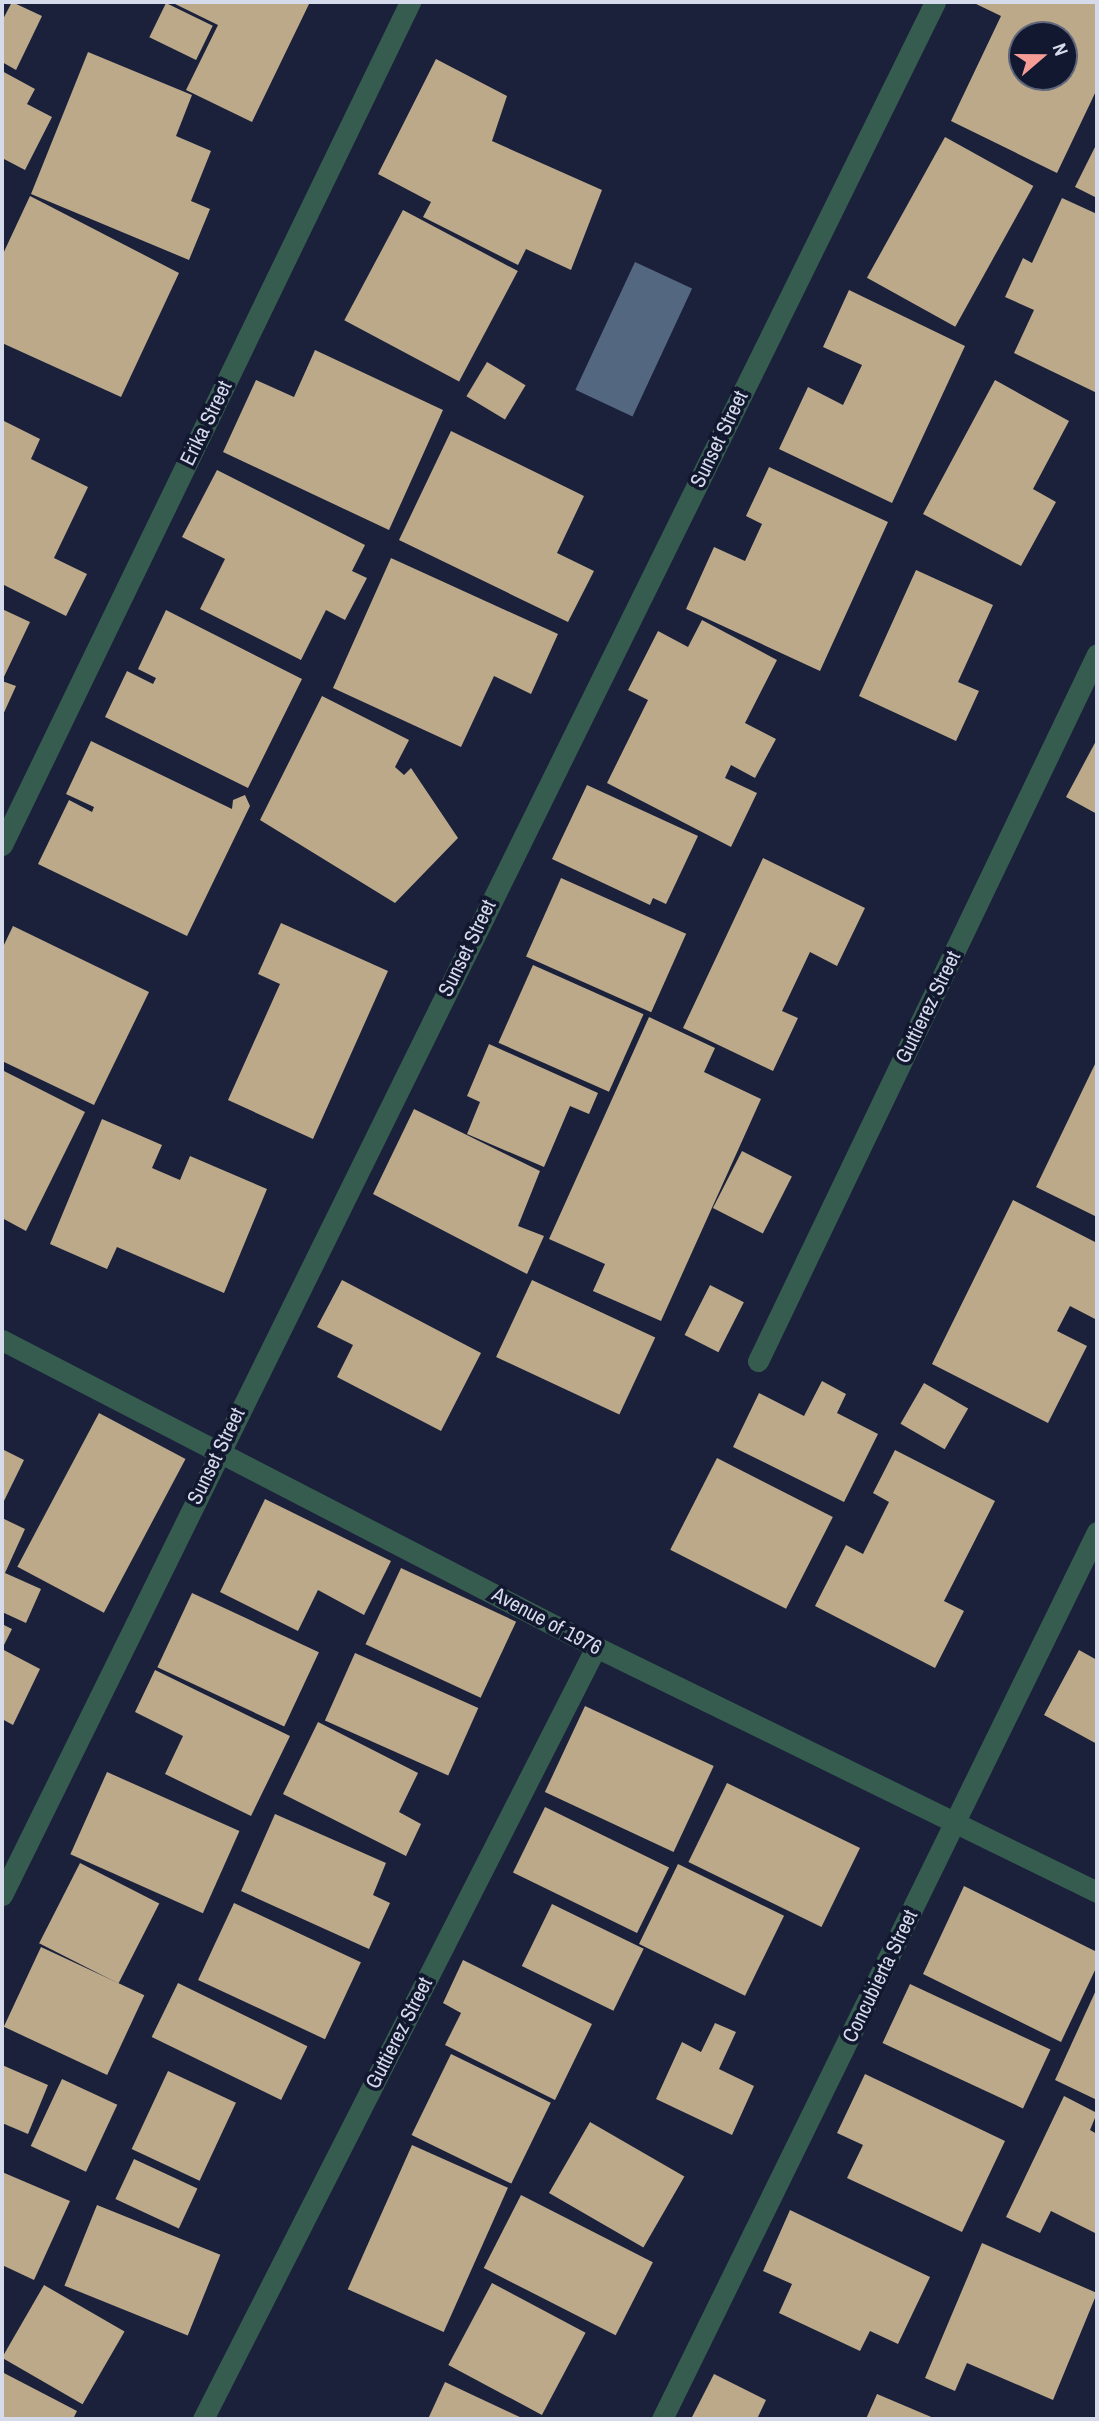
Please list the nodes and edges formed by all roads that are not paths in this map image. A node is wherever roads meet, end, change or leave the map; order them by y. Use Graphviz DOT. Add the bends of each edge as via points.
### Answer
graph roads {
  1 [pos="410,2"];
  2 [pos="935,2"];
  3 [pos="1097,654"];
  4 [pos="2,845"];
  5 [pos="2,1340"];
  6 [pos="758,1361"];
  7 [pos="220,1448"];
  8 [pos="1097,1532"];
  9 [pos="596,1647"];
  10 [pos="956,1820"];
  11 [pos="1097,1892"];
  12 [pos="2,1895"];
  13 [pos="203,2419"];
  14 [pos="662,2419"];
  1 -- 4 [label="street, Erika Street"];
  2 -- 7 [label="street, Sunset Street"];
  3 -- 6 [label="street, Guttierez Street"];
  5 -- 7 [label="street, Avenue of 1976"];
  7 -- 9 [label="street, Avenue of 1976"];
  7 -- 12 [label="street, Sunset Street"];
  8 -- 10 [label="street, Concubierta Street"];
  9 -- 10 [label="street, Avenue of 1976"];
  9 -- 13 [label="street, Guttierez Street"];
  10 -- 11 [label="street, Avenue of 1976"];
  10 -- 14 [label="street, Concubierta Street"];
}
